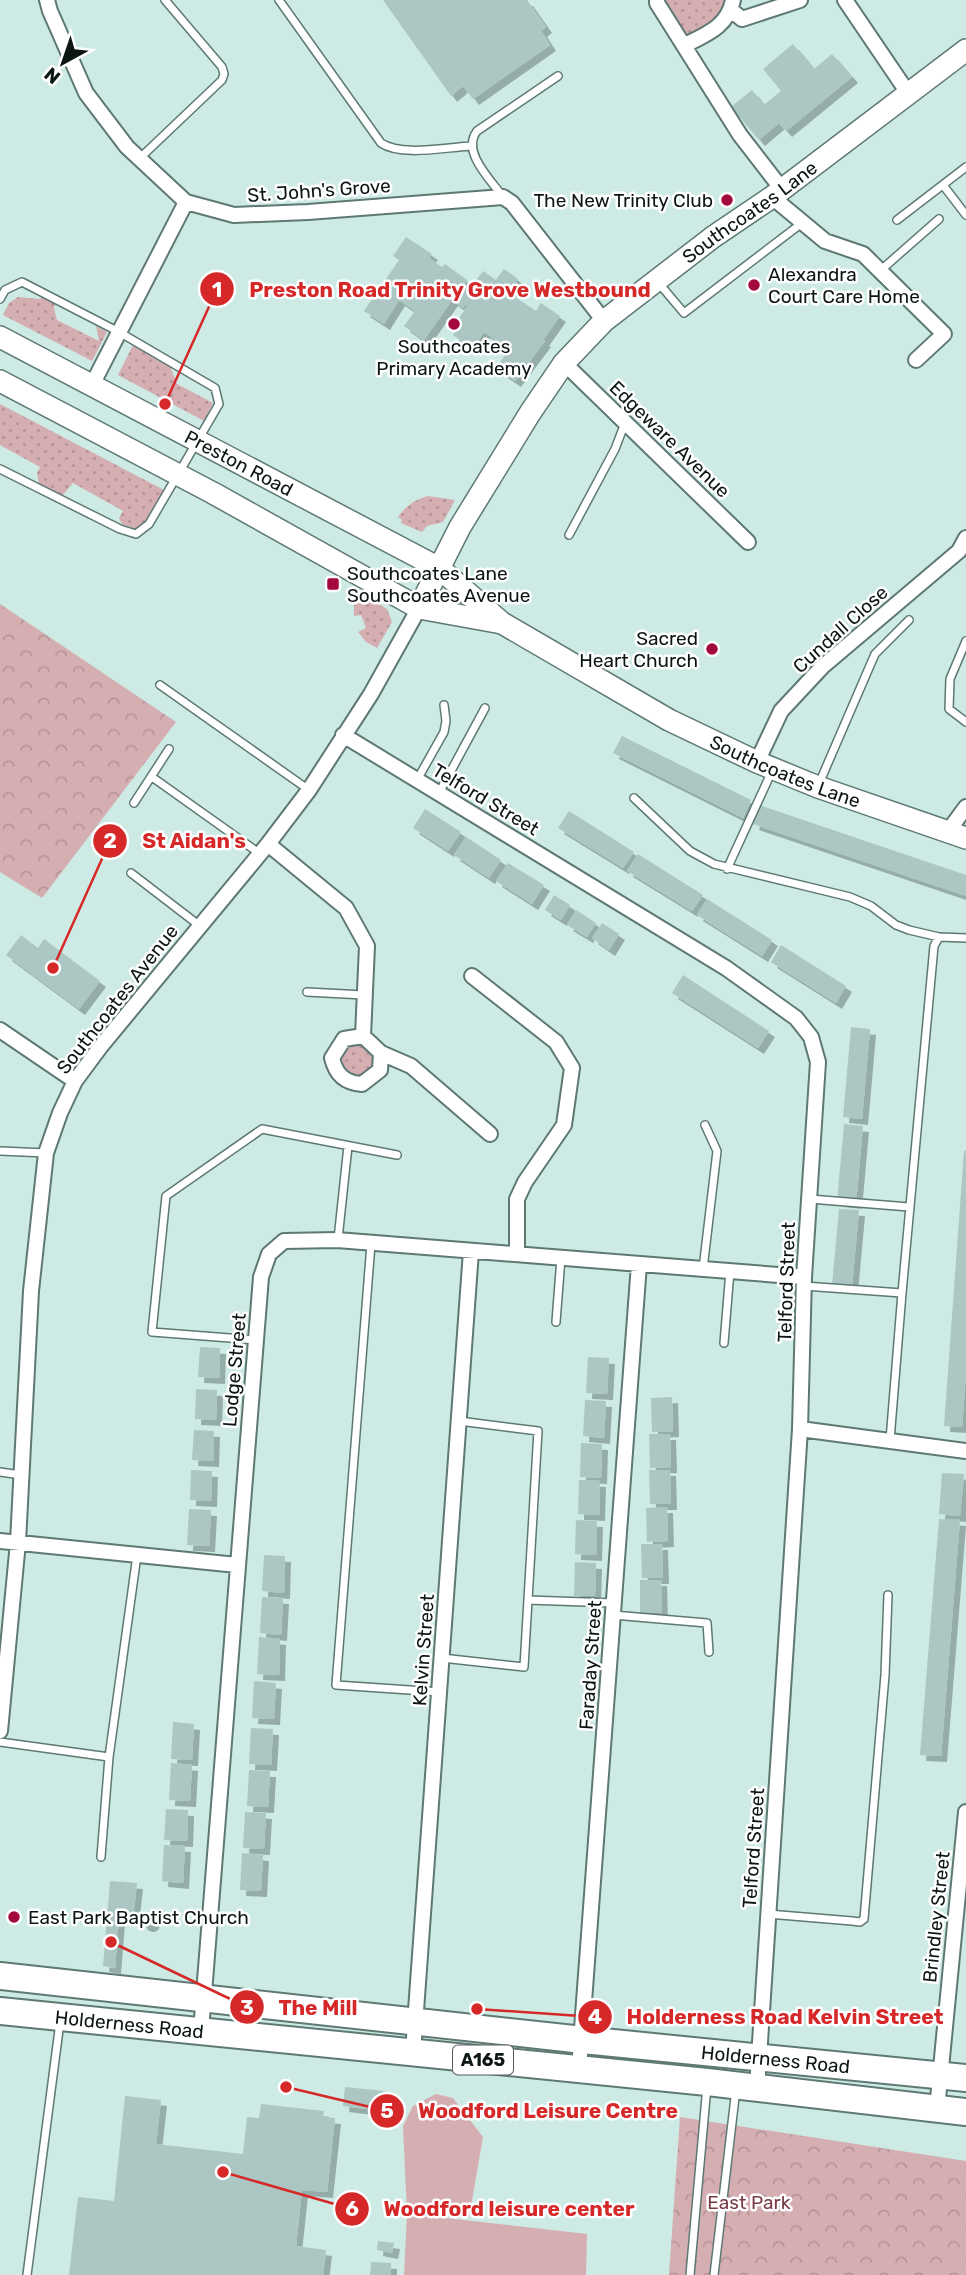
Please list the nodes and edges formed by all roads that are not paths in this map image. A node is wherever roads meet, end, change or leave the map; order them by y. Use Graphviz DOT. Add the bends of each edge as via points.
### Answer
graph roads {
  1 [pos="47,0"];
  2 [pos="165,0"];
  3 [pos="279,0"];
  4 [pos="657,0"];
  5 [pos="800,0"];
  6 [pos="845,0"];
  7 [pos="732,5"];
  8 [pos="685,45"];
  9 [pos="964,55"];
  10 [pos="558,76"];
  11 [pos="908,93"];
  12 [pos="472,146"];
  13 [pos="139,158"];
  14 [pos="966,167"];
  15 [pos="943,185"];
  16 [pos="776,192"];
  17 [pos="503,197"];
  18 [pos="187,202"];
  19 [pos="966,215"];
  20 [pos="939,219"];
  21 [pos="897,220"];
  22 [pos="803,223"];
  23 [pos="881,270"];
  24 [pos="657,280"];
  25 [pos="0,299"];
  26 [pos="604,321"];
  27 [pos="119,332"];
  28 [pos="0,337"];
  29 [pos="916,360"];
  30 [pos="564,363"];
  31 [pos="0,381"];
  32 [pos="92,385"];
  33 [pos="625,423"];
  34 [pos="198,442"];
  35 [pos="0,469"];
  36 [pos="178,475"];
  37 [pos="569,535"];
  38 [pos="966,538"];
  39 [pos="748,542"];
  40 [pos="439,568"];
  41 [pos="419,608"];
  42 [pos="909,620"];
  43 [pos="502,623"];
  44 [pos="966,641"];
  45 [pos="160,685"];
  46 [pos="444,705"];
  47 [pos="485,708"];
  48 [pos="966,722"];
  49 [pos="343,734"];
  50 [pos="169,749"];
  51 [pos="765,765"];
  52 [pos="152,777"];
  53 [pos="417,780"];
  54 [pos="818,787"];
  55 [pos="309,790"];
  56 [pos="439,793"];
  57 [pos="634,798"];
  58 [pos="134,803"];
  59 [pos="966,807"];
  60 [pos="957,834"];
  61 [pos="263,849"];
  62 [pos="727,869"];
  63 [pos="131,873"];
  64 [pos="200,926"];
  65 [pos="939,937"];
  66 [pos="966,938"];
  67 [pos="472,976"];
  68 [pos="307,992"];
  69 [pos="364,995"];
  70 [pos="0,1030"];
  71 [pos="363,1036"];
  72 [pos="381,1053"];
  73 [pos="75,1081"];
  74 [pos="705,1125"];
  75 [pos="490,1133"];
  76 [pos="348,1146"];
  77 [pos="0,1151"];
  78 [pos="46,1153"];
  79 [pos="397,1155"];
  80 [pos="809,1199"];
  81 [pos="909,1207"];
  82 [pos="337,1240"];
  83 [pos="372,1244"];
  84 [pos="471,1251"];
  85 [pos="517,1254"];
  86 [pos="561,1258"];
  87 [pos="639,1265"];
  88 [pos="703,1269"];
  89 [pos="730,1271"];
  90 [pos="804,1281"];
  91 [pos="902,1293"];
  92 [pos="556,1322"];
  93 [pos="256,1340"];
  94 [pos="724,1343"];
  95 [pos="459,1421"];
  96 [pos="800,1429"];
  97 [pos="890,1441"];
  98 [pos="966,1451"];
  99 [pos="0,1472"];
  100 [pos="22,1475"];
  101 [pos="0,1541"];
  102 [pos="18,1542"];
  103 [pos="137,1554"];
  104 [pos="237,1564"];
  105 [pos="888,1595"];
  106 [pos="528,1600"];
  107 [pos="614,1609"];
  108 [pos="709,1652"];
  109 [pos="442,1658"];
  110 [pos="440,1692"];
  111 [pos="0,1731"];
  112 [pos="0,1742"];
  113 [pos="109,1758"];
  114 [pos="966,1812"];
  115 [pos="101,1857"];
  116 [pos="963,1874"];
  117 [pos="768,1914"];
  118 [pos="0,1976"];
  119 [pos="204,1998"];
  120 [pos="0,2011"];
  121 [pos="61,2017"];
  122 [pos="416,2021"];
  123 [pos="201,2031"];
  124 [pos="583,2040"];
  125 [pos="413,2052"];
  126 [pos="759,2056"];
  127 [pos="579,2069"];
  128 [pos="940,2075"];
  129 [pos="966,2077"];
  130 [pos="707,2082"];
  131 [pos="747,2086"];
  132 [pos="937,2109"];
  133 [pos="966,2112"];
  134 [pos="27,2275"];
  135 [pos="690,2275"];
  136 [pos="713,2275"];
  1 -- 13 [label="street, St. John's Grove" via="86,93"];
  2 -- 13 [label="lane" via="224,74"];
  3 -- 12 [label="lane" via="381,143 405,150"];
  4 -- 8 [label="street"];
  5 -- 7 [label="street" via="742,19"];
  6 -- 11 [label="street"];
  7 -- 8 [label="street" via="725,21"];
  8 -- 16 [label="street"];
  9 -- 11 [label="street, Southcoates Lane"];
  10 -- 12 [label="lane" via="477,131"];
  11 -- 16 [label="street, Southcoates Lane"];
  12 -- 17 [label="lane"];
  13 -- 18 [label="street, St. John's Grove"];
  14 -- 15 [label="lane"];
  15 -- 19 [label="lane"];
  15 -- 21 [label="lane"];
  16 -- 22 [label="street"];
  16 -- 24 [label="street, Southcoates Lane"];
  17 -- 18 [label="street, St. John's Grove" via="234,215"];
  17 -- 26 [label="street"];
  18 -- 27 [label="street"];
  20 -- 23 [label="lane"];
  22 -- 23 [label="street" via="825,241 863,254"];
  22 -- 24 [label="lane" via="684,313"];
  23 -- 29 [label="street" via="944,334"];
  24 -- 26 [label="street, Southcoates Lane"];
  25 -- 27 [label="lane" via="5,290 22,282"];
  26 -- 30 [label="street, Southcoates Lane"];
  27 -- 32 [label="street"];
  27 -- 34 [label="lane" via="215,388 219,404"];
  28 -- 32 [label="street, Preston Road"];
  30 -- 33 [label="street, Edgeware Avenue"];
  30 -- 40 [label="street, Southcoates Lane"];
  31 -- 36 [label="street, Preston Road"];
  32 -- 34 [label="street, Preston Road"];
  33 -- 37 [label="lane"];
  33 -- 39 [label="street, Edgeware Avenue"];
  34 -- 36 [label="lane"];
  34 -- 40 [label="street, Preston Road"];
  35 -- 36 [label="lane" via="136,534 149,524"];
  36 -- 41 [label="street, Preston Road"];
  38 -- 51 [label="street, Cundall Close" via="959,551 814,676 781,711"];
  40 -- 41 [label="street, Southcoates Lane"];
  40 -- 43 [label="street, Southcoates Lane"];
  41 -- 43 [label="street, Southcoates Lane"];
  41 -- 49 [label="street, Southcoates Avenue"];
  42 -- 54 [label="lane" via="875,654"];
  43 -- 51 [label="street, Southcoates Lane" via="669,720"];
  44 -- 48 [label="lane" via="950,679 949,709"];
  45 -- 55 [label="lane"];
  46 -- 53 [label="lane" via="444,732"];
  47 -- 56 [label="lane"];
  49 -- 53 [label="street, Telford Street"];
  49 -- 55 [label="street, Southcoates Avenue"];
  50 -- 52 [label="lane"];
  51 -- 54 [label="street, Southcoates Lane"];
  51 -- 62 [label="lane"];
  52 -- 58 [label="lane"];
  52 -- 61 [label="lane"];
  53 -- 56 [label="street, Telford Street"];
  54 -- 60 [label="street, Southcoates Lane"];
  55 -- 61 [label="street, Southcoates Avenue"];
  56 -- 80 [label="street, Telford Street" via="726,968 796,1018 811,1037 818,1062"];
  57 -- 62 [label="lane" via="690,851"];
  59 -- 60 [label="street"];
  61 -- 64 [label="street, Southcoates Avenue"];
  61 -- 69 [label="street" via="346,908 367,946"];
  62 -- 65 [label="lane" via="850,897 872,906 897,925"];
  63 -- 64 [label="lane"];
  64 -- 73 [label="street, Southcoates Avenue"];
  65 -- 66 [label="lane"];
  65 -- 81 [label="lane" via="934,946"];
  67 -- 85 [label="street" via="556,1042 572,1068 564,1125 517,1199"];
  68 -- 69 [label="lane"];
  69 -- 71 [label="street"];
  70 -- 73 [label="street"];
  71 -- 72 [label="street"];
  71 -- 72 [label="street" via="344,1039 332,1058 335,1070 348,1083 362,1084 380,1070"];
  72 -- 75 [label="street" via="411,1066"];
  73 -- 78 [label="street, Southcoates Avenue"];
  74 -- 88 [label="lane" via="716,1151"];
  76 -- 79 [label="lane"];
  76 -- 82 [label="lane"];
  76 -- 93 [label="lane" via="262,1129 166,1196 152,1332"];
  77 -- 78 [label="lane"];
  78 -- 100 [label="street, Southcoates Avenue" via="31,1291"];
  80 -- 81 [label="lane"];
  80 -- 90 [label="street, Telford Street"];
  81 -- 91 [label="lane"];
  82 -- 83 [label="street, Lodge Street"];
  82 -- 93 [label="street, Lodge Street" via="284,1241 269,1254 261,1276"];
  83 -- 84 [label="street, Lodge Street"];
  83 -- 110 [label="lane" via="336,1685"];
  84 -- 85 [label="street, Lodge Street"];
  84 -- 95 [label="street, Kelvin Street"];
  85 -- 86 [label="street, Lodge Street"];
  86 -- 87 [label="street, Lodge Street"];
  86 -- 92 [label="lane"];
  87 -- 88 [label="street, Lodge Street"];
  87 -- 107 [label="street, Faraday Street"];
  88 -- 89 [label="street, Lodge Street"];
  89 -- 90 [label="street, Lodge Street"];
  89 -- 94 [label="lane"];
  90 -- 91 [label="lane"];
  90 -- 96 [label="street, Telford Street"];
  91 -- 97 [label="lane"];
  93 -- 104 [label="street, Lodge Street"];
  95 -- 106 [label="lane" via="538,1431"];
  95 -- 109 [label="street, Kelvin Street"];
  96 -- 97 [label="street"];
  96 -- 117 [label="street, Telford Street"];
  97 -- 98 [label="street"];
  99 -- 100 [label="lane"];
  100 -- 102 [label="street, Southcoates Avenue"];
  101 -- 102 [label="street"];
  102 -- 103 [label="street"];
  102 -- 111 [label="street, Southcoates Avenue"];
  103 -- 104 [label="street"];
  103 -- 113 [label="lane"];
  104 -- 119 [label="street, Lodge Street"];
  105 -- 117 [label="lane" via="864,1919 852,1922"];
  106 -- 107 [label="lane"];
  106 -- 109 [label="lane" via="524,1667"];
  107 -- 108 [label="lane" via="706,1623"];
  107 -- 124 [label="street, Faraday Street"];
  109 -- 110 [label="street, Kelvin Street"];
  110 -- 122 [label="street, Kelvin Street"];
  112 -- 113 [label="lane"];
  113 -- 115 [label="lane"];
  114 -- 116 [label="street, Brindley Street"];
  116 -- 128 [label="street, Brindley Street"];
  117 -- 126 [label="street, Telford Street"];
  118 -- 119 [label="highway, Holderness Road / A165"];
  119 -- 122 [label="highway, Holderness Road / A165"];
  119 -- 123 [label="street, Lodge Street"];
  120 -- 121 [label="highway, Holderness Road / A165"];
  121 -- 123 [label="highway, Holderness Road / A165"];
  121 -- 134 [label="lane"];
  122 -- 124 [label="highway, Holderness Road / A165"];
  122 -- 125 [label="street, Kelvin Street"];
  123 -- 125 [label="highway, Holderness Road / A165"];
  124 -- 126 [label="highway, Holderness Road / A165"];
  124 -- 127 [label="street, Faraday Street"];
  125 -- 127 [label="highway, Holderness Road / A165"];
  126 -- 128 [label="highway, Holderness Road / A165"];
  126 -- 131 [label="street, Telford Street"];
  127 -- 130 [label="highway, Holderness Road / A165"];
  128 -- 129 [label="highway, Holderness Road / A165"];
  128 -- 132 [label="street, Brindley Street"];
  130 -- 131 [label="highway, Holderness Road / A165"];
  130 -- 135 [label="lane"];
  131 -- 132 [label="highway, Holderness Road / A165"];
  131 -- 136 [label="lane"];
  132 -- 133 [label="highway, Holderness Road / A165"];
}
